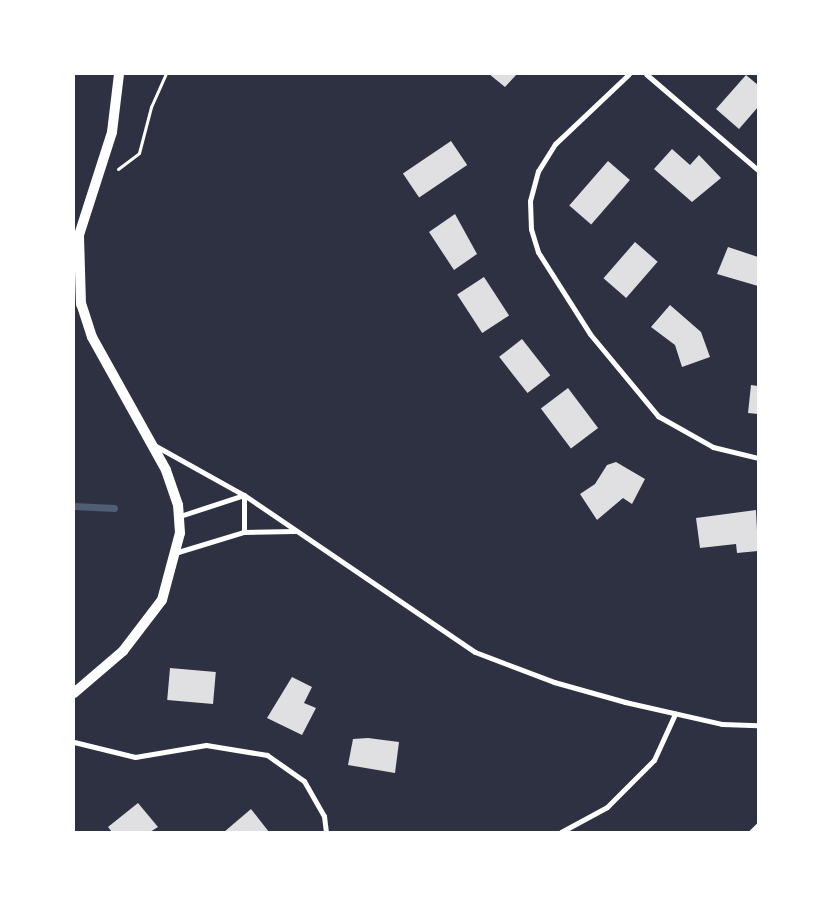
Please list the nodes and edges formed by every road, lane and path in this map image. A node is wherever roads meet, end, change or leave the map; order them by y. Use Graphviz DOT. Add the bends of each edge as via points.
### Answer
graph roads {
  1 [pos="119,74"];
  2 [pos="166,74"];
  3 [pos="629,74"];
  4 [pos="646,74"];
  5 [pos="758,170"];
  6 [pos="99,175"];
  7 [pos="154,445"];
  8 [pos="758,458"];
  9 [pos="244,495"];
  10 [pos="180,516"];
  11 [pos="296,531"];
  12 [pos="244,532"];
  13 [pos="178,552"];
  14 [pos="74,693"];
  15 [pos="675,714"];
  16 [pos="758,725"];
  17 [pos="74,742"];
  18 [pos="758,825"];
  19 [pos="326,832"];
  20 [pos="561,832"];
  21 [pos="751,832"];
  1 -- 6 [label="main road" via="119,99"];
  2 -- 6 [label="path" via="150,107 139,153 112,173"];
  3 -- 8 [label="street" via="555,144 538,171 530,201 538,252 590,334 658,416 712,446"];
  4 -- 5 [label="street"];
  6 -- 7 [label="main road" via="79,235 81,304 92,337"];
  7 -- 9 [label="street"];
  7 -- 10 [label="main road"];
  9 -- 10 [label="street"];
  9 -- 11 [label="street"];
  9 -- 12 [label="street"];
  10 -- 13 [label="main road"];
  11 -- 12 [label="street"];
  11 -- 15 [label="street" via="475,652 554,682"];
  12 -- 13 [label="street"];
  13 -- 14 [label="main road" via="162,600 145,625 123,651"];
  15 -- 16 [label="street" via="722,724"];
  15 -- 20 [label="street" via="654,760 606,807"];
  17 -- 19 [label="street" via="135,757 206,745 267,755 304,781 324,816"];
  18 -- 21 [label="street"];
}
